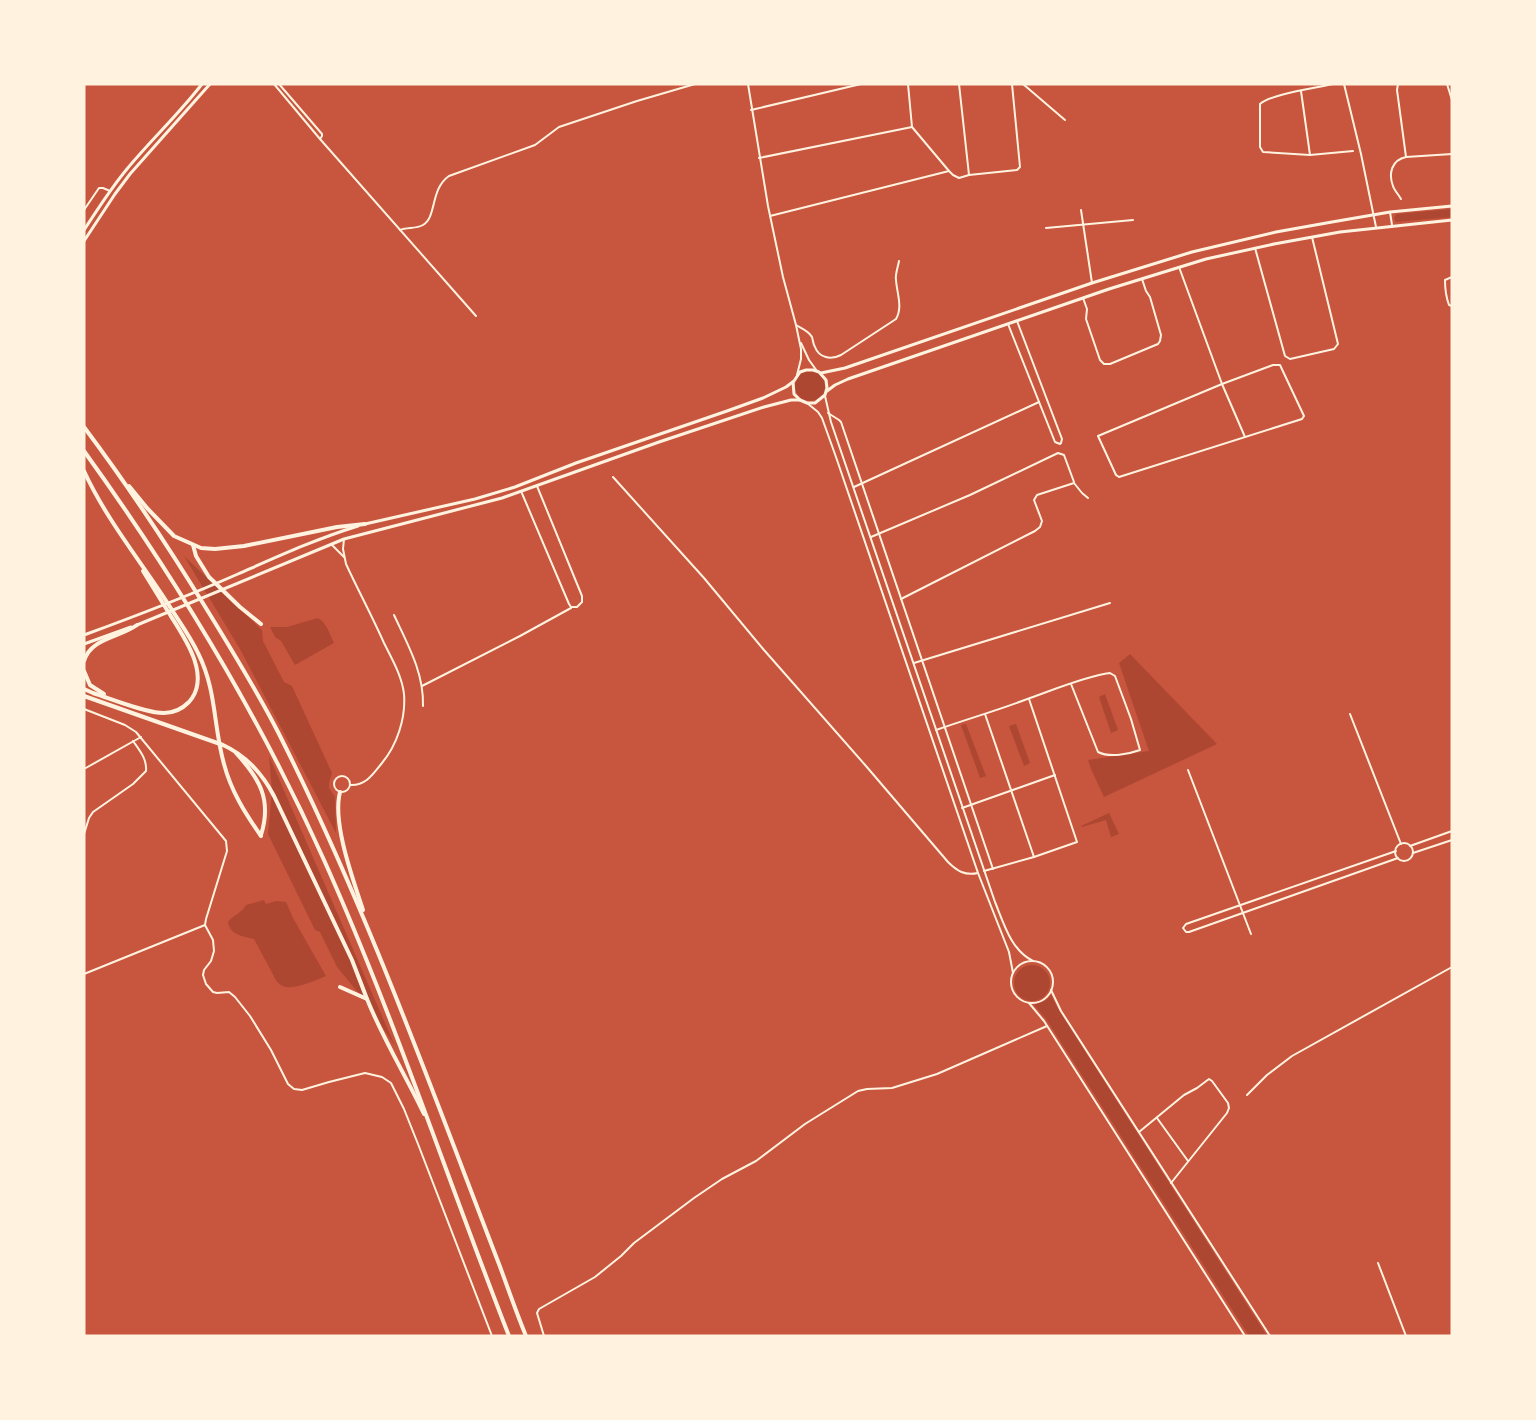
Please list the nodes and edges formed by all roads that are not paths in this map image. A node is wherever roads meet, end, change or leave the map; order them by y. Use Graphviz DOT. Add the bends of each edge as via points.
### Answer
graph roads {
  1 [pos="202,84"];
  2 [pos="210,84"];
  3 [pos="274,84"];
  4 [pos="279,84"];
  5 [pos="695,84"];
  6 [pos="748,84"];
  7 [pos="861,84"];
  8 [pos="908,84"];
  9 [pos="959,84"];
  10 [pos="1012,84"];
  11 [pos="1023,84"];
  12 [pos="1333,84"];
  13 [pos="1344,84"];
  14 [pos="1398,84"];
  15 [pos="1447,84"];
  16 [pos="1302,91"];
  17 [pos="1452,100"];
  18 [pos="751,110"];
  19 [pos="1065,120"];
  20 [pos="912,128"];
  21 [pos="320,139"];
  22 [pos="1353,151"];
  23 [pos="1452,154"];
  24 [pos="1310,155"];
  25 [pos="1406,157"];
  26 [pos="759,158"];
  27 [pos="949,171"];
  28 [pos="969,175"];
  29 [pos="110,191"];
  30 [pos="1401,199"];
  31 [pos="1452,206"];
  32 [pos="84,210"];
  33 [pos="1081,210"];
  34 [pos="1390,212"];
  35 [pos="1373,215"];
  36 [pos="770,216"];
  37 [pos="1133,220"];
  38 [pos="1452,220"];
  39 [pos="1083,224"];
  40 [pos="1392,225"];
  41 [pos="1376,227"];
  42 [pos="1046,228"];
  43 [pos="84,230"];
  44 [pos="400,230"];
  45 [pos="1312,237"];
  46 [pos="84,241"];
  47 [pos="1255,248"];
  48 [pos="899,261"];
  49 [pos="1179,267"];
  50 [pos="1452,277"];
  51 [pos="1142,278"];
  52 [pos="1092,283"];
  53 [pos="1083,298"];
  54 [pos="1452,306"];
  55 [pos="476,316"];
  56 [pos="1017,321"];
  57 [pos="1008,324"];
  58 [pos="796,325"];
  59 [pos="799,338"];
  60 [pos="1029,352"];
  61 [pos="1021,356"];
  62 [pos="819,372"];
  63 [pos="797,375"];
  64 [pos="794,381"];
  65 [pos="1222,384"];
  66 [pos="825,394"];
  67 [pos="800,400"];
  68 [pos="1039,402"];
  69 [pos="807,403"];
  70 [pos="1048,405"];
  71 [pos="1041,408"];
  72 [pos="828,413"];
  73 [pos="84,427"];
  74 [pos="1245,437"];
  75 [pos="84,451"];
  76 [pos="109,460"];
  77 [pos="84,471"];
  78 [pos="613,477"];
  79 [pos="861,483"];
  80 [pos="1074,483"];
  81 [pos="537,486"];
  82 [pos="854,487"];
  83 [pos="521,491"];
  84 [pos="1088,498"];
  85 [pos="365,524"];
  86 [pos="879,534"];
  87 [pos="871,537"];
  88 [pos="344,539"];
  89 [pos="330,543"];
  90 [pos="193,545"];
  91 [pos="133,552"];
  92 [pos="344,557"];
  93 [pos="901,599"];
  94 [pos="1110,603"];
  95 [pos="573,607"];
  96 [pos="394,615"];
  97 [pos="261,624"];
  98 [pos="137,625"];
  99 [pos="84,634"];
  100 [pos="84,644"];
  101 [pos="84,661"];
  102 [pos="922,661"];
  103 [pos="914,663"];
  104 [pos="84,671"];
  105 [pos="1071,684"];
  106 [pos="422,686"];
  107 [pos="84,689"];
  108 [pos="84,696"];
  109 [pos="112,699"];
  110 [pos="1029,699"];
  111 [pos="423,706"];
  112 [pos="84,709"];
  113 [pos="985,714"];
  114 [pos="1350,714"];
  115 [pos="944,727"];
  116 [pos="936,730"];
  117 [pos="141,737"];
  118 [pos="133,741"];
  119 [pos="231,748"];
  120 [pos="84,769"];
  121 [pos="1188,770"];
  122 [pos="1055,776"];
  123 [pos="350,785"];
  124 [pos="1012,790"];
  125 [pos="340,792"];
  126 [pos="971,804"];
  127 [pos="962,808"];
  128 [pos="1452,831"];
  129 [pos="84,834"];
  130 [pos="1452,840"];
  131 [pos="1401,844"];
  132 [pos="1410,846"];
  133 [pos="1395,851"];
  134 [pos="1413,853"];
  135 [pos="1034,857"];
  136 [pos="1398,858"];
  137 [pos="993,869"];
  138 [pos="984,871"];
  139 [pos="1339,871"];
  140 [pos="978,873"];
  141 [pos="1341,878"];
  142 [pos="1240,905"];
  143 [pos="1243,913"];
  144 [pos="206,925"];
  145 [pos="369,928"];
  146 [pos="1251,934"];
  147 [pos="1033,961"];
  148 [pos="1452,966"];
  149 [pos="1013,973"];
  150 [pos="84,974"];
  151 [pos="340,987"];
  152 [pos="1051,990"];
  153 [pos="367,999"];
  154 [pos="1029,1003"];
  155 [pos="1047,1026"];
  156 [pos="1247,1095"];
  157 [pos="1157,1118"];
  158 [pos="1139,1132"];
  159 [pos="435,1137"];
  160 [pos="1188,1161"];
  161 [pos="1171,1183"];
  162 [pos="1378,1263"];
  163 [pos="492,1336"];
  164 [pos="509,1336"];
  165 [pos="526,1336"];
  166 [pos="544,1336"];
  167 [pos="1245,1336"];
  168 [pos="1270,1336"];
  169 [pos="1406,1336"];
  1 -- 29 [label="main road"];
  2 -- 46 [label="main road" via="130,174"];
  3 -- 21 [label="street"];
  4 -- 21 [label="street" via="322,134"];
  5 -- 44 [label="street" via="559,128 535,145 449,176 437,189 426,222"];
  6 -- 18 [label="street"];
  7 -- 18 [label="street"];
  8 -- 20 [label="street"];
  9 -- 28 [label="street"];
  10 -- 28 [label="street" via="1020,167"];
  11 -- 19 [label="street"];
  12 -- 16 [label="street"];
  13 -- 35 [label="street"];
  14 -- 25 [label="street"];
  15 -- 17 [label="street"];
  16 -- 24 [label="street"];
  16 -- 24 [label="street" via="1265,99 1260,104 1260,147 1263,152"];
  18 -- 26 [label="street"];
  20 -- 26 [label="street"];
  20 -- 27 [label="street"];
  21 -- 44 [label="street"];
  22 -- 24 [label="street"];
  23 -- 25 [label="street"];
  25 -- 30 [label="street" via="1397,160 1391,173"];
  26 -- 36 [label="street"];
  27 -- 28 [label="street" via="959,178"];
  27 -- 36 [label="street"];
  29 -- 32 [label="street" via="99,188"];
  29 -- 43 [label="main road"];
  31 -- 34 [label="main road"];
  33 -- 39 [label="street"];
  34 -- 35 [label="main road"];
  34 -- 40 [label="street"];
  35 -- 41 [label="street"];
  35 -- 52 [label="main road" via="1213,247"];
  36 -- 58 [label="street"];
  37 -- 39 [label="street"];
  38 -- 40 [label="main road"];
  39 -- 42 [label="street"];
  39 -- 52 [label="street"];
  40 -- 41 [label="main road"];
  41 -- 45 [label="main road"];
  44 -- 55 [label="street"];
  45 -- 47 [label="main road"];
  45 -- 47 [label="street" via="1338,345 1290,359 1285,356"];
  47 -- 49 [label="main road"];
  48 -- 58 [label="street" via="899,315 841,355 829,358 817,352 810,334"];
  49 -- 51 [label="main road"];
  49 -- 65 [label="street"];
  50 -- 54 [label="street" via="1445,280 1446,298"];
  51 -- 53 [label="main road"];
  51 -- 53 [label="street" via="1160,340 1110,364 1100,360"];
  52 -- 62 [label="main road" via="845,368"];
  53 -- 56 [label="main road"];
  56 -- 57 [label="main road"];
  56 -- 60 [label="street"];
  57 -- 61 [label="street"];
  57 -- 66 [label="main road" via="848,379"];
  58 -- 59 [label="street"];
  59 -- 62 [label="street" via="808,360"];
  59 -- 63 [label="street" via="801,359"];
  60 -- 61 [label="street"];
  60 -- 70 [label="street"];
  61 -- 68 [label="street"];
  62 -- 63 [label="main road" via="806,370"];
  62 -- 66 [label="main road" via="826,380"];
  63 -- 64 [label="main road"];
  64 -- 67 [label="main road" via="793,389"];
  64 -- 85 [label="main road" via="744,405 515,487"];
  65 -- 74 [label="street"];
  65 -- 74 [label="street" via="1280,365 1304,416"];
  65 -- 74 [label="street" via="1098,436 1119,477"];
  66 -- 69 [label="main road" via="815,403"];
  66 -- 72 [label="street"];
  67 -- 69 [label="main road"];
  67 -- 81 [label="main road" via="747,412"];
  68 -- 71 [label="street"];
  68 -- 79 [label="street"];
  69 -- 140 [label="street" via="824,424"];
  70 -- 71 [label="street"];
  70 -- 71 [label="street" via="1062,439 1060,444"];
  72 -- 79 [label="street" via="841,422"];
  72 -- 82 [label="street"];
  73 -- 76 [label="highway"];
  75 -- 159 [label="highway" via="174,582 265,738 355,930"];
  76 -- 90 [label="highway" via="166,529"];
  76 -- 145 [label="highway" via="181,566 278,732"];
  77 -- 91 [label="highway"];
  78 -- 140 [label="street" via="948,862 962,873"];
  79 -- 82 [label="street"];
  79 -- 86 [label="street"];
  80 -- 84 [label="street"];
  80 -- 86 [label="street" via="1064,456 1058,453"];
  80 -- 93 [label="street" via="1037,495 1034,501 1042,521 1035,531"];
  81 -- 83 [label="main road"];
  81 -- 95 [label="street" via="583,598 579,606"];
  82 -- 87 [label="street"];
  83 -- 88 [label="main road"];
  83 -- 95 [label="street"];
  85 -- 90 [label="highway" via="224,548"];
  85 -- 99 [label="main road"];
  86 -- 87 [label="street"];
  86 -- 93 [label="street"];
  87 -- 103 [label="street"];
  88 -- 89 [label="main road"];
  88 -- 92 [label="street"];
  89 -- 92 [label="street"];
  89 -- 98 [label="main road"];
  90 -- 97 [label="highway" via="209,577"];
  91 -- 109 [label="highway" via="193,654 197,685 188,703 172,712 150,711"];
  91 -- 119 [label="highway" via="200,657 210,685 229,782 261,836 265,810 259,783"];
  92 -- 123 [label="street" via="404,693 403,716 391,751 366,781"];
  93 -- 102 [label="street"];
  94 -- 102 [label="street"];
  95 -- 106 [label="street"];
  96 -- 106 [label="street"];
  98 -- 100 [label="main road"];
  98 -- 101 [label="highway" via="93,646"];
  102 -- 103 [label="street"];
  102 -- 115 [label="street"];
  103 -- 116 [label="street"];
  104 -- 109 [label="highway" via="90,685"];
  105 -- 105 [label="street" via="1108,672 1114,674 1140,750 1112,755 1098,752"];
  105 -- 110 [label="street"];
  106 -- 111 [label="street"];
  107 -- 109 [label="highway"];
  108 -- 119 [label="highway"];
  110 -- 113 [label="street"];
  110 -- 122 [label="street"];
  112 -- 117 [label="street" via="125,725"];
  113 -- 115 [label="street"];
  113 -- 124 [label="street"];
  114 -- 131 [label="street"];
  115 -- 116 [label="street"];
  115 -- 126 [label="street"];
  116 -- 127 [label="street"];
  117 -- 118 [label="street"];
  117 -- 144 [label="street" via="226,841 227,851"];
  118 -- 120 [label="street"];
  118 -- 129 [label="street" via="145,758 146,771 93,812"];
  119 -- 153 [label="highway" via="254,765 269,786"];
  121 -- 142 [label="street"];
  122 -- 124 [label="street"];
  122 -- 135 [label="street" via="1077,842"];
  123 -- 125 [label="street"];
  123 -- 125 [label="street" via="346,777 338,777 334,785"];
  124 -- 126 [label="street"];
  124 -- 135 [label="street"];
  125 -- 145 [label="highway" via="338,808 344,850"];
  126 -- 127 [label="street"];
  126 -- 137 [label="street"];
  127 -- 138 [label="street"];
  128 -- 132 [label="street"];
  130 -- 134 [label="street"];
  131 -- 132 [label="street"];
  131 -- 133 [label="street"];
  132 -- 134 [label="street"];
  133 -- 136 [label="street"];
  133 -- 139 [label="street"];
  134 -- 136 [label="street" via="1406,860"];
  135 -- 137 [label="street"];
  136 -- 141 [label="street"];
  137 -- 138 [label="street"];
  138 -- 147 [label="street" via="1013,943"];
  139 -- 141 [label="street"];
  139 -- 142 [label="street"];
  140 -- 149 [label="street" via="1009,952"];
  141 -- 143 [label="street"];
  142 -- 143 [label="street"];
  142 -- 143 [label="street" via="1183,928 1189,932"];
  143 -- 146 [label="street"];
  144 -- 150 [label="street"];
  144 -- 163 [label="street" via="214,951 203,972 204,980 213,992 229,992 244,1008 293,1089 303,1090 365,1073 391,1083"];
  145 -- 165 [label="highway"];
  147 -- 149 [label="street" via="1023,963"];
  147 -- 152 [label="street" via="1051,973"];
  148 -- 156 [label="street" via="1292,1056"];
  149 -- 154 [label="street" via="1014,994"];
  151 -- 153 [label="highway"];
  152 -- 154 [label="street" via="1042,1000"];
  152 -- 158 [label="street"];
  153 -- 159 [label="highway"];
  154 -- 155 [label="street"];
  155 -- 166 [label="street" via="937,1074 892,1088 862,1089 838,1102 756,1161 694,1198 595,1277 539,1309"];
  155 -- 167 [label="street"];
  157 -- 158 [label="street"];
  157 -- 160 [label="street"];
  157 -- 160 [label="street" via="1209,1079 1228,1103 1227,1113"];
  158 -- 161 [label="street"];
  159 -- 164 [label="highway"];
  160 -- 161 [label="street"];
  161 -- 168 [label="street"];
  162 -- 169 [label="street"];
}
